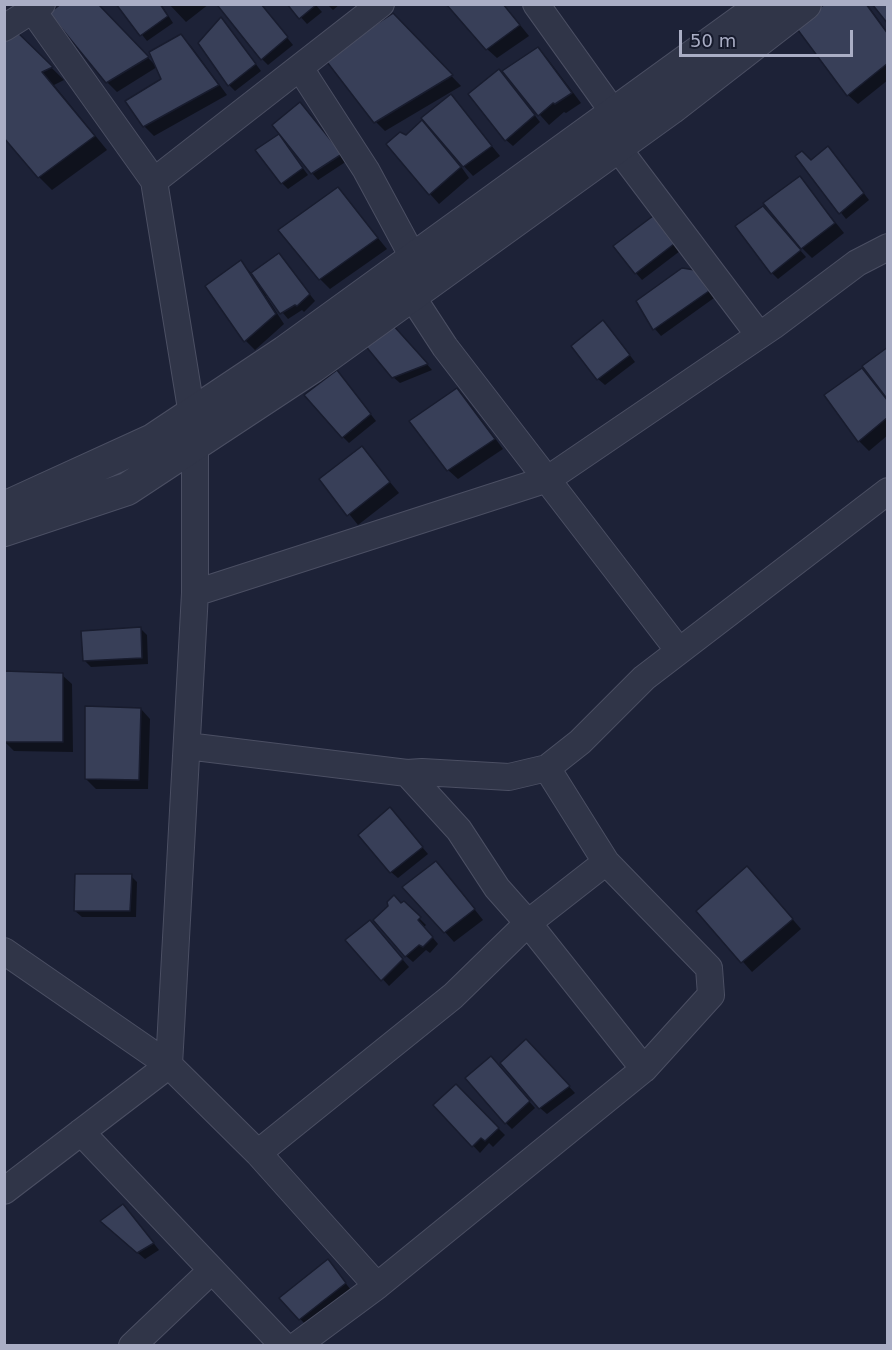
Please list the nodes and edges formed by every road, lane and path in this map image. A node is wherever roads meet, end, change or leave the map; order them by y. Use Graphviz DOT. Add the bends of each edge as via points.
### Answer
graph roads {
  1 [pos="381,4"];
  2 [pos="536,4"];
  3 [pos="765,4"];
  4 [pos="805,4"];
  5 [pos="38,8"];
  6 [pos="4,28"];
  7 [pos="300,68"];
  8 [pos="614,113"];
  9 [pos="617,147"];
  10 [pos="154,181"];
  11 [pos="888,247"];
  12 [pos="414,259"];
  13 [pos="411,295"];
  14 [pos="759,335"];
  15 [pos="194,429"];
  16 [pos="548,479"];
  17 [pos="888,491"];
  18 [pos="4,508"];
  19 [pos="4,530"];
  20 [pos="195,592"];
  21 [pos="679,651"];
  22 [pos="187,746"];
  23 [pos="547,768"];
  24 [pos="406,773"];
  25 [pos="606,862"];
  26 [pos="528,924"];
  27 [pos="4,951"];
  28 [pos="169,1065"];
  29 [pos="644,1069"];
  30 [pos="81,1132"];
  31 [pos="258,1153"];
  32 [pos="4,1191"];
  33 [pos="212,1270"];
  34 [pos="377,1286"];
  35 [pos="132,1346"];
  36 [pos="284,1346"];
  37 [pos="296,1346"];
  1 -- 7 [label="street"];
  2 -- 8 [label="street"];
  3 -- 8 [label="street"];
  4 -- 9 [label="street"];
  5 -- 6 [label="street"];
  5 -- 10 [label="street"];
  7 -- 10 [label="street"];
  7 -- 12 [label="street" via="366,170"];
  8 -- 12 [label="street"];
  9 -- 13 [label="street"];
  9 -- 14 [label="street"];
  10 -- 15 [label="street"];
  11 -- 14 [label="street" via="857,263"];
  12 -- 15 [label="street" via="285,352"];
  13 -- 15 [label="street" via="312,367"];
  13 -- 16 [label="street" via="445,347"];
  14 -- 16 [label="street"];
  15 -- 18 [label="street" via="153,440"];
  15 -- 19 [label="street" via="127,489"];
  15 -- 20 [label="street"];
  16 -- 20 [label="street"];
  16 -- 21 [label="street"];
  17 -- 21 [label="street"];
  20 -- 22 [label="street"];
  21 -- 23 [label="street" via="644,678 580,742"];
  22 -- 24 [label="street"];
  22 -- 28 [label="street"];
  23 -- 24 [label="street" via="509,777"];
  23 -- 25 [label="street"];
  24 -- 26 [label="street" via="459,830 497,888"];
  25 -- 26 [label="street"];
  25 -- 29 [label="street" via="709,968 711,996"];
  26 -- 29 [label="street"];
  26 -- 31 [label="street" via="453,996"];
  27 -- 28 [label="street"];
  28 -- 30 [label="street"];
  28 -- 31 [label="street"];
  29 -- 34 [label="street"];
  30 -- 32 [label="street"];
  30 -- 33 [label="street"];
  31 -- 34 [label="street"];
  33 -- 35 [label="street"];
  33 -- 36 [label="street"];
  34 -- 37 [label="street"];
}
